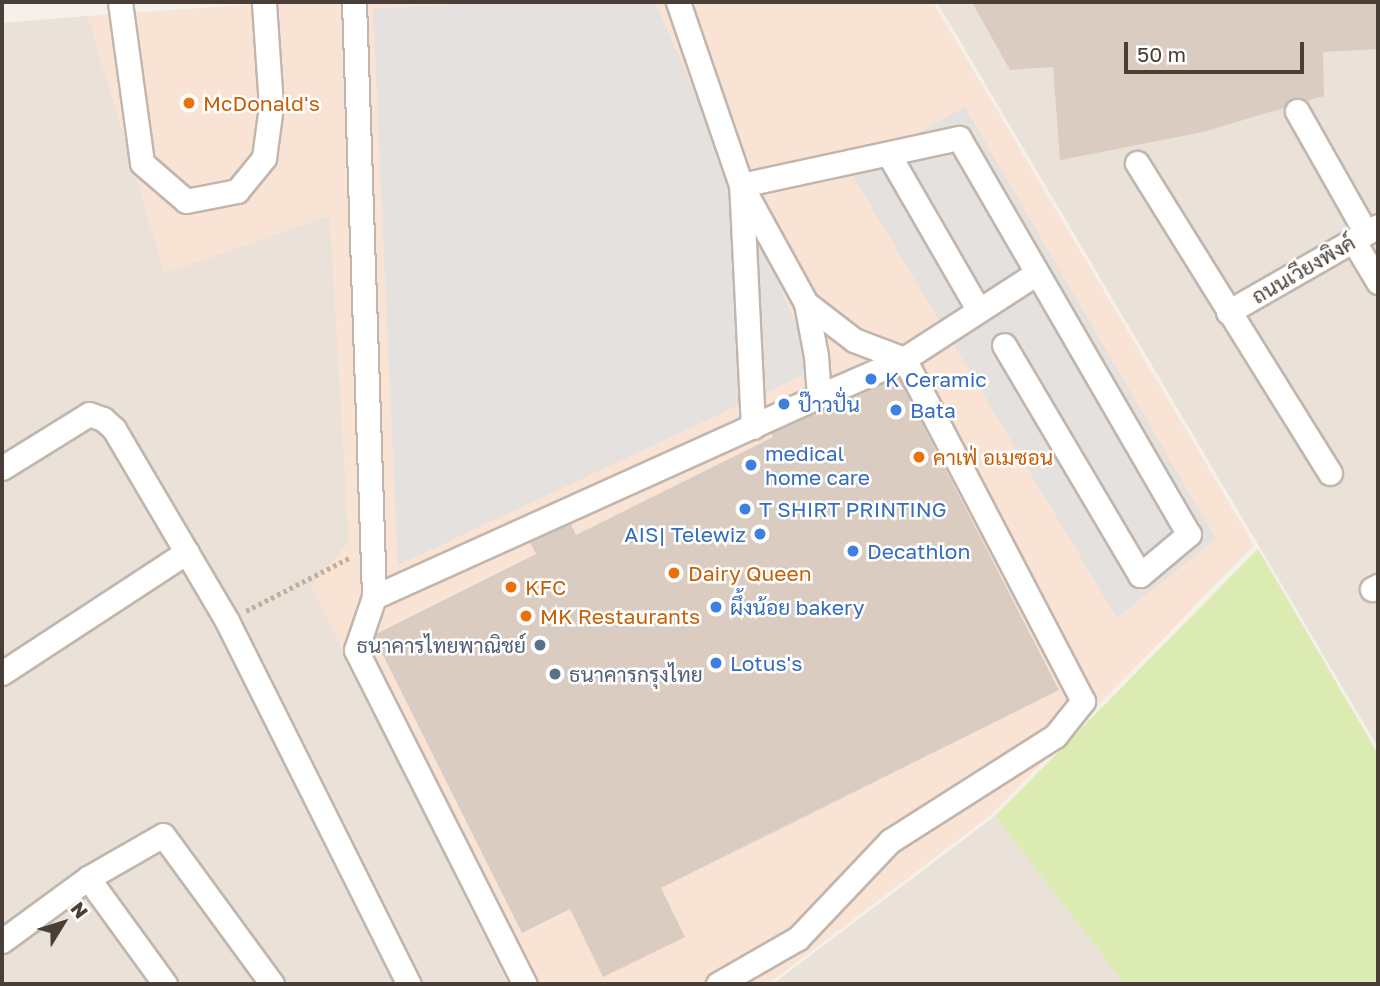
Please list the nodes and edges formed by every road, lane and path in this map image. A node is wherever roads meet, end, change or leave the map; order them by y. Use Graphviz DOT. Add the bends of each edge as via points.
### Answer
graph roads {
  1 [pos="120,2"];
  2 [pos="264,2"];
  3 [pos="354,2"];
  4 [pos="678,2"];
  5 [pos="1297,111"];
  6 [pos="889,155"];
  7 [pos="1137,163"];
  8 [pos="741,185"];
  9 [pos="1365,233"];
  10 [pos="1037,272"];
  11 [pos="1378,282"];
  12 [pos="806,303"];
  13 [pos="978,309"];
  14 [pos="1228,312"];
  15 [pos="1004,345"];
  16 [pos="904,359"];
  17 [pos="819,396"];
  18 [pos="753,427"];
  19 [pos="2,468"];
  20 [pos="1330,473"];
  21 [pos="373,546"];
  22 [pos="187,552"];
  23 [pos="374,597"];
  24 [pos="227,621"];
  25 [pos="2,673"];
  26 [pos="88,878"];
  27 [pos="2,941"];
  28 [pos="165,984"];
  29 [pos="272,984"];
  30 [pos="409,984"];
  31 [pos="525,984"];
  32 [pos="718,984"];
  1 -- 2 [label="street" via="142,163 186,201 237,191 264,158 271,106"];
  3 -- 21 [label="street"];
  4 -- 8 [label="street"];
  5 -- 9 [label="street"];
  6 -- 8 [label="street"];
  6 -- 10 [label="street" via="959,138"];
  6 -- 13 [label="street"];
  7 -- 14 [label="street"];
  8 -- 12 [label="street"];
  8 -- 18 [label="street"];
  9 -- 11 [label="street"];
  9 -- 14 [label="street, ถนนเวียงพิงค์"];
  10 -- 13 [label="street"];
  10 -- 15 [label="street" via="1189,534 1140,575"];
  12 -- 16 [label="street" via="854,341"];
  12 -- 17 [label="street"];
  13 -- 16 [label="street"];
  14 -- 20 [label="street"];
  16 -- 17 [label="street"];
  16 -- 32 [label="street" via="1083,701 1055,736 890,841 798,938"];
  17 -- 18 [label="street"];
  18 -- 23 [label="street"];
  19 -- 22 [label="street" via="89,414 103,419 114,429"];
  21 -- 23 [label="street"];
  21 -- 24 [label="path"];
  22 -- 24 [label="street"];
  22 -- 25 [label="street"];
  23 -- 31 [label="street" via="356,650"];
  24 -- 30 [label="street"];
  26 -- 27 [label="street"];
  26 -- 28 [label="street"];
  26 -- 29 [label="street" via="163,835"];
}
